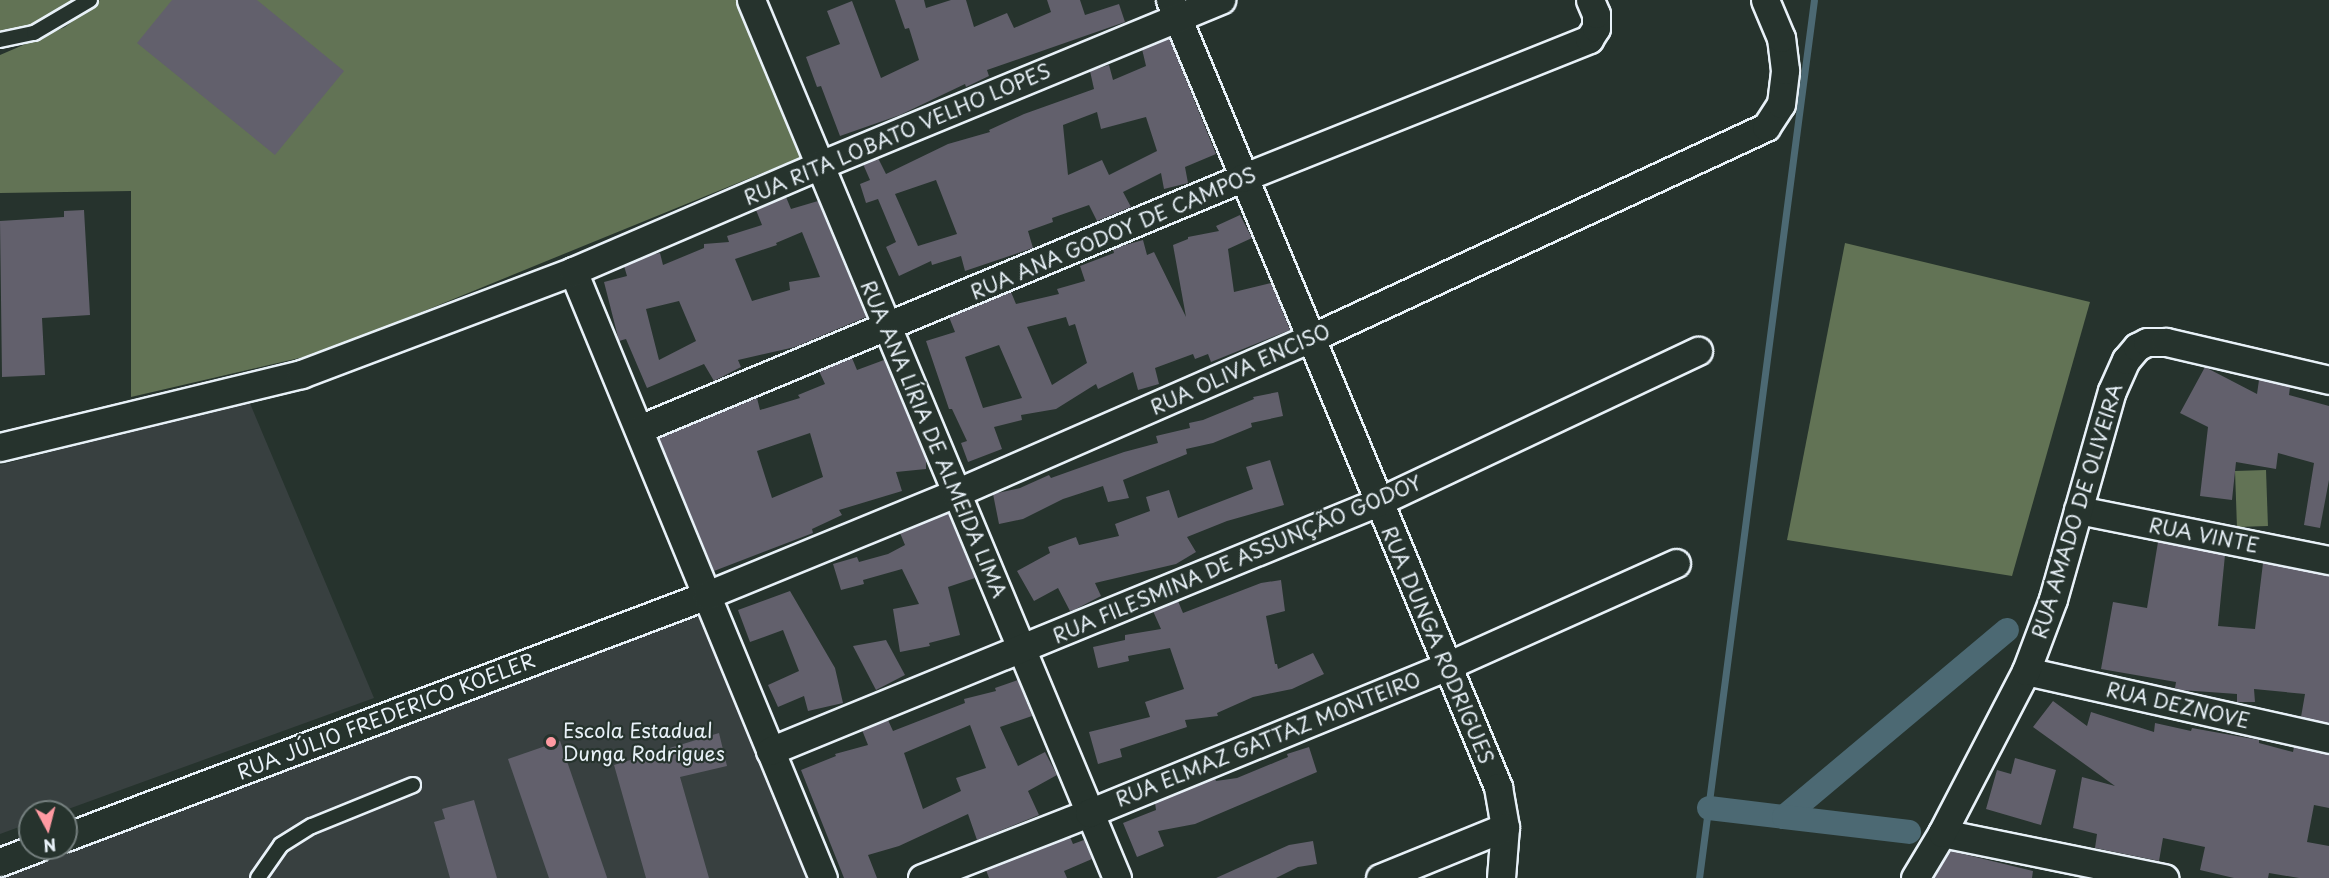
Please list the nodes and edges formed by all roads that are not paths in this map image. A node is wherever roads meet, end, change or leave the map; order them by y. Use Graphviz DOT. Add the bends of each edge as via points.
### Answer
graph roads {
  1 [pos="90,0"];
  2 [pos="1221,0"];
  3 [pos="1590,0"];
  4 [pos="1765,0"];
  5 [pos="760,3"];
  6 [pos="1174,9"];
  7 [pos="0,40"];
  8 [pos="820,165"];
  9 [pos="1242,178"];
  10 [pos="573,271"];
  11 [pos="887,328"];
  12 [pos="1309,339"];
  13 [pos="1698,351"];
  14 [pos="2329,380"];
  15 [pos="639,429"];
  16 [pos="0,447"];
  17 [pos="956,493"];
  18 [pos="1378,502"];
  19 [pos="2078,510"];
  20 [pos="2329,560"];
  21 [pos="1676,562"];
  22 [pos="706,595"];
  23 [pos="1022,650"];
  24 [pos="1447,666"];
  25 [pos="2026,671"];
  26 [pos="2329,739"];
  27 [pos="770,751"];
  28 [pos="413,785"];
  29 [pos="1089,813"];
  30 [pos="1505,827"];
  31 [pos="78,832"];
  32 [pos="1942,833"];
  33 [pos="18,855"];
  34 [pos="0,862"];
  35 [pos="258,878"];
  36 [pos="823,878"];
  37 [pos="922,878"];
  38 [pos="1117,878"];
  39 [pos="1380,878"];
  40 [pos="1501,878"];
  41 [pos="1915,878"];
  42 [pos="2164,878"];
  1 -- 7 [label="lane" via="34,33"];
  2 -- 6 [label="street, RUA RITA LOBATO VELHO LOPES"];
  3 -- 9 [label="street, RUA ANA GODOY DE CAMPOS" via="1596,28 1589,39"];
  4 -- 12 [label="street, RUA OLIVA ENCISO" via="1781,38 1785,70 1781,104 1766,127"];
  5 -- 8 [label="street, RUA ANA LÍRIA DE ALMEIDA LIMA"];
  6 -- 8 [label="street, RUA RITA LOBATO VELHO LOPES"];
  6 -- 9 [label="street, RUA DUNGA RODRIGUES"];
  8 -- 10 [label="street, RUA RITA LOBATO VELHO LOPES"];
  8 -- 11 [label="street, RUA ANA LÍRIA DE ALMEIDA LIMA"];
  9 -- 11 [label="street, RUA ANA GODOY DE CAMPOS"];
  9 -- 12 [label="street, RUA DUNGA RODRIGUES"];
  10 -- 15 [label="street"];
  10 -- 16 [label="street, RUA RITA LOBATO VELHO LOPES" via="301,374"];
  11 -- 15 [label="street, RUA ANA GODOY DE CAMPOS"];
  11 -- 17 [label="street, RUA ANA LÍRIA DE ALMEIDA LIMA"];
  12 -- 17 [label="street, RUA OLIVA ENCISO"];
  12 -- 18 [label="street, RUA DUNGA RODRIGUES"];
  13 -- 18 [label="street, RUA FILESMINA DE ASSUNÇÃO GODOY"];
  14 -- 19 [label="street, RUA AMADO DE OLIVEIRA" via="2166,342 2147,342 2137,347 2126,360 2112,391"];
  15 -- 22 [label="street"];
  17 -- 22 [label="street, RUA OLIVA ENCISO"];
  17 -- 23 [label="street, RUA ANA LÍRIA DE ALMEIDA LIMA"];
  18 -- 23 [label="street, RUA FILESMINA DE ASSUNÇÃO GODOY"];
  18 -- 24 [label="street, RUA DUNGA RODRIGUES"];
  19 -- 20 [label="street, RUA VINTE"];
  19 -- 25 [label="street, RUA AMADO DE OLIVEIRA" via="2053,599"];
  21 -- 24 [label="street, RUA ELMAZ GATTAZ MONTEIRO"];
  22 -- 27 [label="street"];
  22 -- 31 [label="street, RUA JÚLIO FREDERICO KOELER"];
  23 -- 27 [label="street, RUA FILESMINA DE ASSUNÇÃO GODOY"];
  23 -- 29 [label="street, RUA ANA LÍRIA DE ALMEIDA LIMA"];
  24 -- 29 [label="street, RUA ELMAZ GATTAZ MONTEIRO"];
  24 -- 30 [label="street, RUA DUNGA RODRIGUES" via="1498,787"];
  25 -- 26 [label="street, RUA DEZNOVE"];
  25 -- 32 [label="street"];
  27 -- 36 [label="street"];
  28 -- 35 [label="lane" via="312,826 281,845"];
  29 -- 37 [label="street, RUA ELMAZ GATTAZ MONTEIRO"];
  29 -- 38 [label="street, RUA ANA LÍRIA DE ALMEIDA LIMA"];
  30 -- 39 [label="street"];
  30 -- 40 [label="street, RUA DUNGA RODRIGUES"];
  32 -- 41 [label="street"];
  32 -- 42 [label="street"];
  33 -- 34 [label="street"];
}
